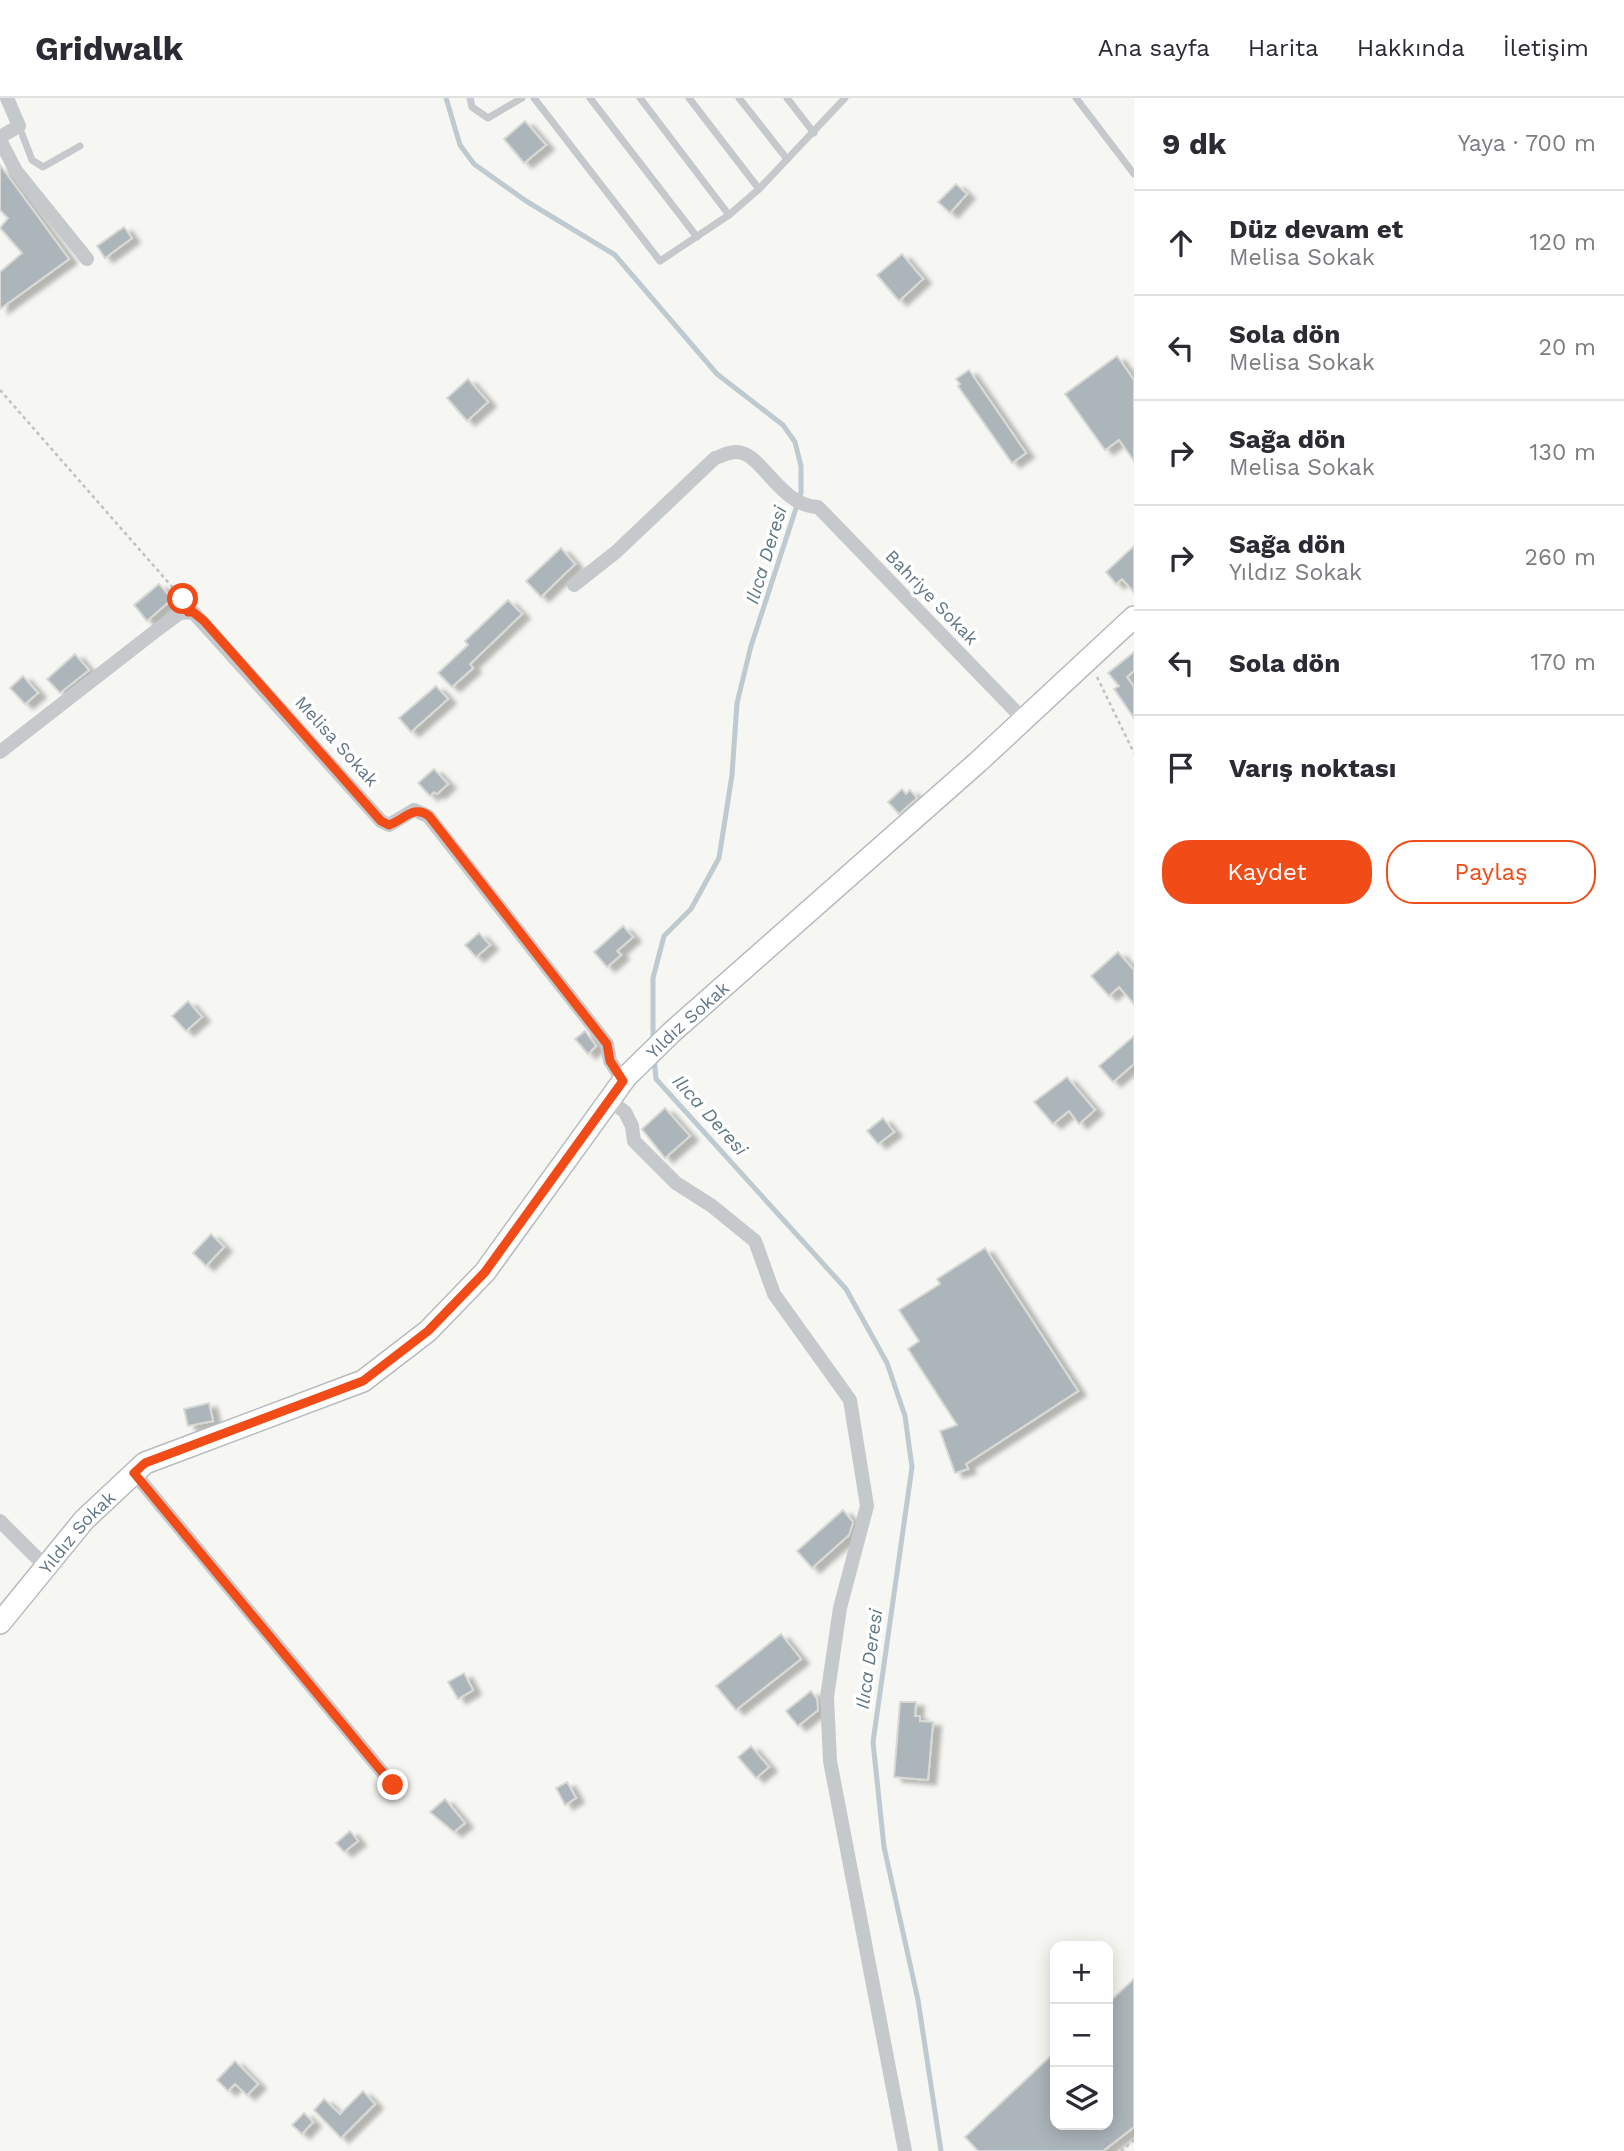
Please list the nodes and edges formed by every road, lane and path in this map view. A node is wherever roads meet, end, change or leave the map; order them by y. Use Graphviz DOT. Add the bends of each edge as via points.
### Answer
graph roads {
  1 [pos="7,98"];
  2 [pos="470,98"];
  3 [pos="522,98"];
  4 [pos="534,98"];
  5 [pos="590,98"];
  6 [pos="640,98"];
  7 [pos="689,98"];
  8 [pos="739,98"];
  9 [pos="787,98"];
  10 [pos="1076,98"];
  11 [pos="841,100"];
  12 [pos="19,126"];
  13 [pos="814,133"];
  14 [pos="0,139"];
  15 [pos="80,146"];
  16 [pos="787,159"];
  17 [pos="1134,174"];
  18 [pos="759,190"];
  19 [pos="729,215"];
  20 [pos="697,237"];
  21 [pos="87,260"];
  22 [pos="0,390"];
  23 [pos="574,584"];
  24 [pos="188,612"];
  25 [pos="1134,617"];
  26 [pos="1087,662"];
  27 [pos="1024,720"];
  28 [pos="0,752"];
  29 [pos="1134,753"];
  30 [pos="625,1079"];
  31 [pos="609,1100"];
  32 [pos="134,1473"];
  33 [pos="0,1521"];
  34 [pos="46,1567"];
  35 [pos="0,1623"];
  36 [pos="393,1785"];
  37 [pos="1134,2140"];
  38 [pos="905,2151"];
  39 [pos="1121,2151"];
  1 -- 12 [label="street"];
  2 -- 3 [label="lane" via="472,107 488,118"];
  4 -- 20 [label="lane" via="660,261"];
  5 -- 20 [label="lane"];
  6 -- 19 [label="lane"];
  7 -- 18 [label="lane"];
  8 -- 16 [label="lane"];
  9 -- 13 [label="lane"];
  10 -- 17 [label="lane"];
  11 -- 13 [label="lane"];
  12 -- 14 [label="street"];
  12 -- 15 [label="lane" via="32,160 43,167"];
  13 -- 16 [label="lane"];
  14 -- 21 [label="street" via="16,171"];
  16 -- 18 [label="lane"];
  18 -- 19 [label="lane"];
  19 -- 20 [label="lane"];
  22 -- 24 [label="path" via="183,599"];
  23 -- 27 [label="street, Bahriye Sokak" via="616,552 715,458 745,453 782,491 818,507"];
  24 -- 28 [label="street" via="153,633"];
  24 -- 30 [label="street, Melisa Sokak" via="204,621 381,821 389,825 414,810 429,816 607,1044 610,1061"];
  25 -- 26 [label="street, Yıldız Sokak"];
  26 -- 27 [label="street, Yıldız Sokak"];
  26 -- 29 [label="path"];
  27 -- 30 [label="street, Yıldız Sokak" via="672,1032"];
  30 -- 31 [label="street, Yıldız Sokak"];
  31 -- 32 [label="street, Yıldız Sokak" via="485,1272 428,1331 363,1381 157,1458"];
  31 -- 38 [label="street" via="625,1112 634,1141 676,1183 755,1241 775,1294 850,1399 867,1506 836,1634 827,1697 830,1761"];
  32 -- 34 [label="street, Yıldız Sokak" via="84,1520"];
  32 -- 36 [label="street"];
  33 -- 34 [label="street"];
  34 -- 35 [label="street, Yıldız Sokak"];
  37 -- 39 [label="path"];
}
